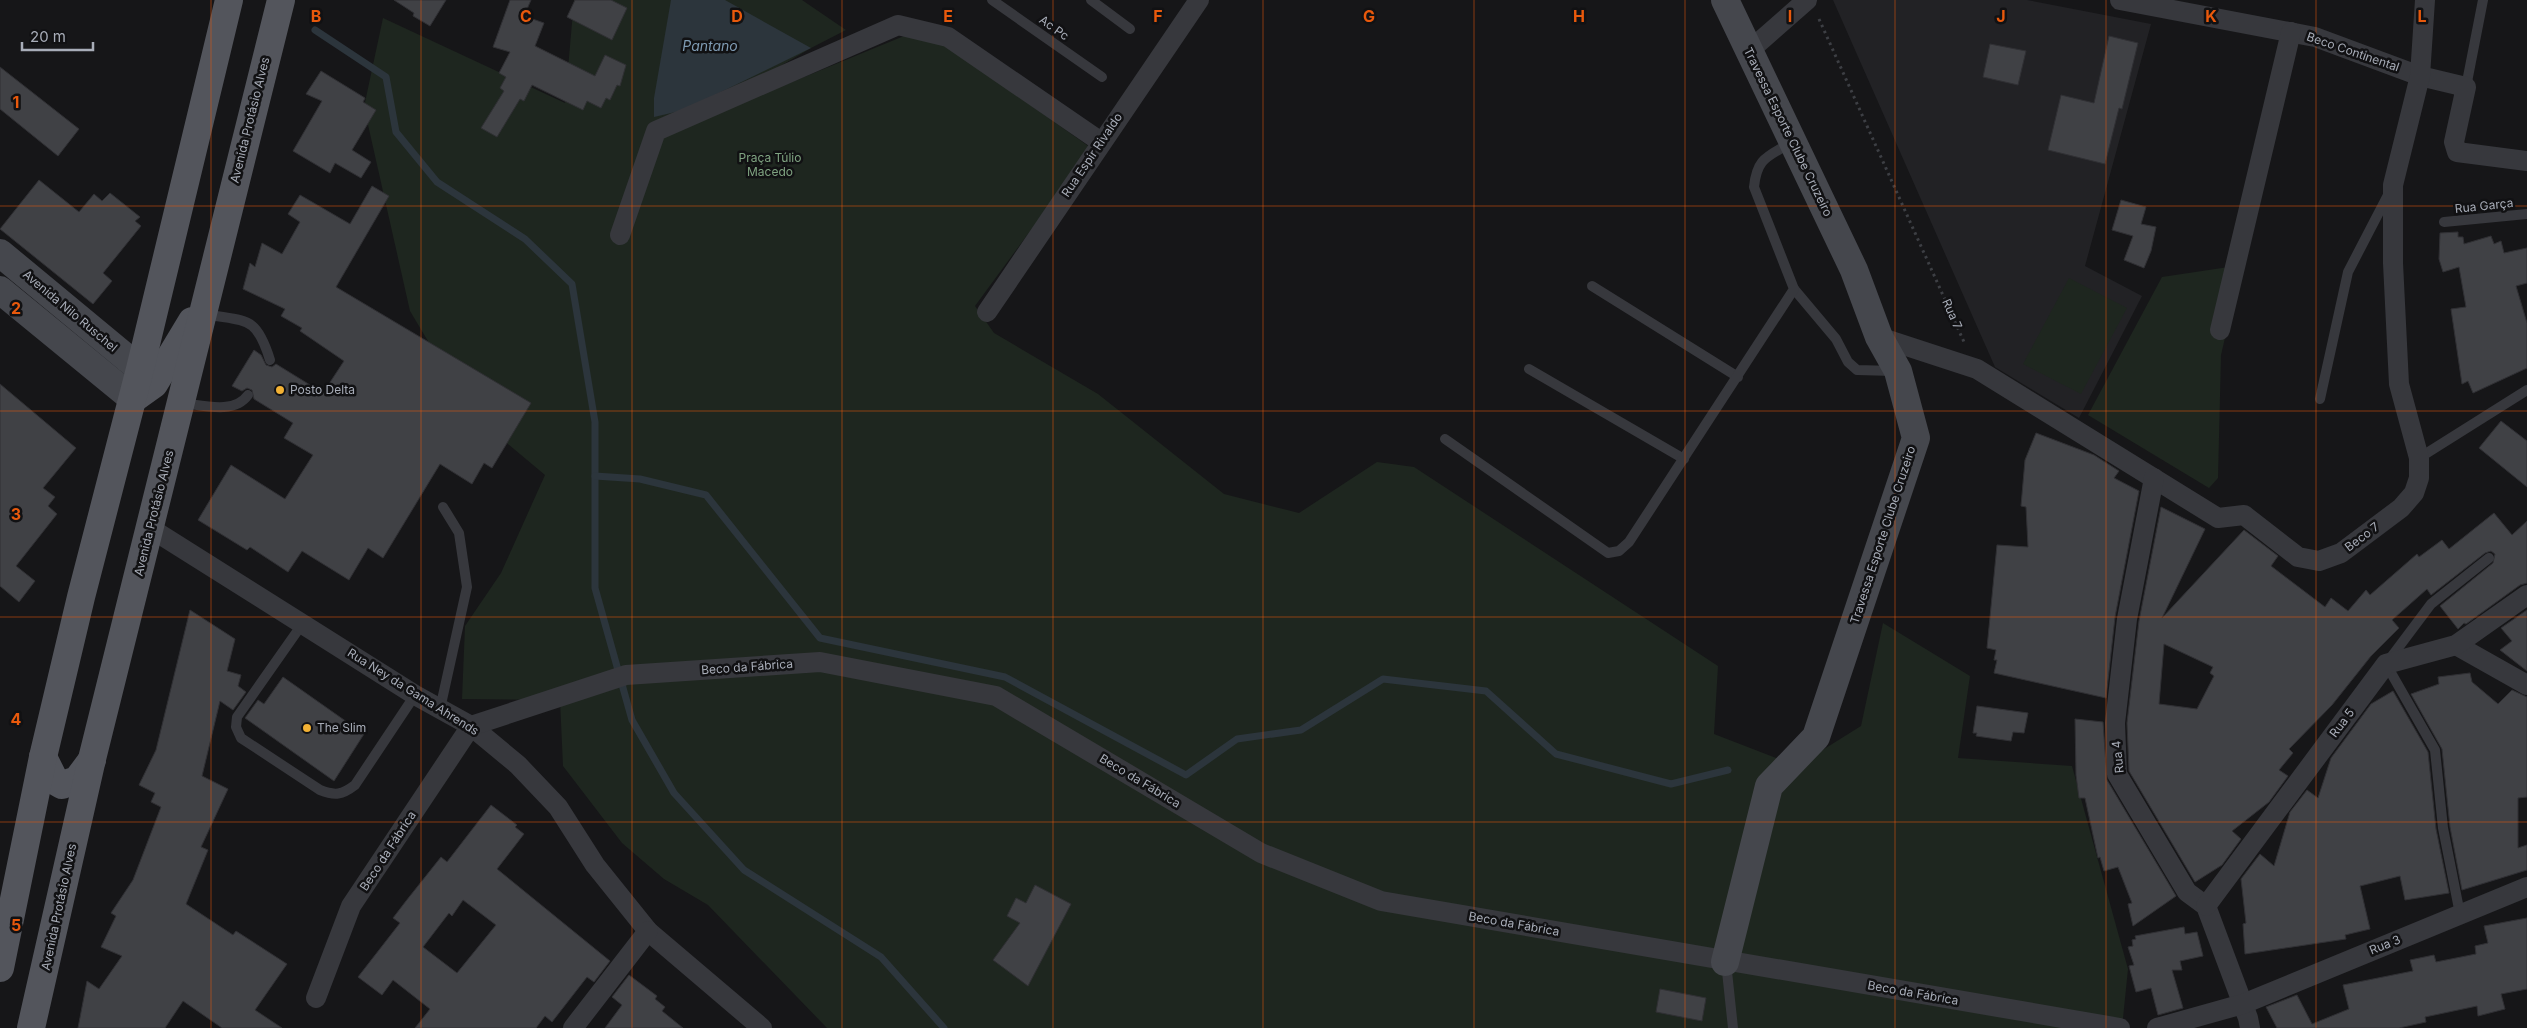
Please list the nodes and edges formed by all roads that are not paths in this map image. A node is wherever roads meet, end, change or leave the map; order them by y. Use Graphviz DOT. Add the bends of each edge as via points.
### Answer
graph roads {
  1 [pos="229,0"];
  2 [pos="281,0"];
  3 [pos="992,0"];
  4 [pos="1090,0"];
  5 [pos="1200,0"];
  6 [pos="1725,0"];
  7 [pos="1807,0"];
  8 [pos="2120,0"];
  9 [pos="2425,0"];
  10 [pos="2483,0"];
  11 [pos="1130,29"];
  12 [pos="2292,32"];
  13 [pos="1749,51"];
  14 [pos="2420,76"];
  15 [pos="1102,77"];
  16 [pos="2466,87"];
  17 [pos="1792,141"];
  18 [pos="1101,142"];
  19 [pos="2527,161"];
  20 [pos="2393,185"];
  21 [pos="2527,214"];
  22 [pos="2444,222"];
  23 [pos="620,235"];
  24 [pos="0,253"];
  25 [pos="1592,286"];
  26 [pos="1794,289"];
  27 [pos="0,290"];
  28 [pos="205,304"];
  29 [pos="987,312"];
  30 [pos="2220,330"];
  31 [pos="1879,337"];
  32 [pos="270,360"];
  33 [pos="140,369"];
  34 [pos="1529,369"];
  35 [pos="1898,371"];
  36 [pos="1738,377"];
  37 [pos="2527,390"];
  38 [pos="248,395"];
  39 [pos="133,399"];
  40 [pos="2320,399"];
  41 [pos="181,403"];
  42 [pos="1445,439"];
  43 [pos="2419,458"];
  44 [pos="1684,459"];
  45 [pos="2154,478"];
  46 [pos="442,507"];
  47 [pos="150,528"];
  48 [pos="2489,558"];
  49 [pos="2527,595"];
  50 [pos="303,623"];
  51 [pos="2456,645"];
  52 [pos="2386,664"];
  53 [pos="2527,685"];
  54 [pos="415,694"];
  55 [pos="440,709"];
  56 [pos="471,726"];
  57 [pos="43,757"];
  58 [pos="92,759"];
  59 [pos="2527,887"];
  60 [pos="2206,906"];
  61 [pos="2460,914"];
  62 [pos="648,931"];
  63 [pos="1,960"];
  64 [pos="1725,962"];
  65 [pos="316,998"];
  66 [pos="2250,1019"];
  67 [pos="754,1025"];
  68 [pos="31,1028"];
  69 [pos="573,1028"];
  70 [pos="1733,1028"];
  71 [pos="2120,1028"];
  72 [pos="2157,1028"];
  1 -- 33 [label="main road"];
  2 -- 28 [label="main road, Avenida Protásio Alves"];
  3 -- 15 [label="lane, Ac Pc"];
  4 -- 11 [label="lane"];
  5 -- 18 [label="street, Rua Espir Rivaldo"];
  6 -- 13 [label="street, Travessa Esporte Clube Cruzeiro"];
  7 -- 13 [label="street"];
  8 -- 12 [label="street, Beco Continental"];
  9 -- 14 [label="street, Beco 7"];
  10 -- 16 [label="lane"];
  12 -- 14 [label="street, Beco Continental" via="2315,37"];
  12 -- 30 [label="street"];
  13 -- 17 [label="street, Travessa Esporte Clube Cruzeiro"];
  14 -- 16 [label="street, Beco Continental"];
  14 -- 20 [label="street, Beco 7"];
  16 -- 19 [label="street" via="2454,142 2457,152"];
  17 -- 26 [label="lane" via="1765,158 1756,170 1754,187"];
  17 -- 31 [label="street, Travessa Esporte Clube Cruzeiro" via="1854,270"];
  18 -- 23 [label="street" via="948,37 898,25 656,131"];
  18 -- 29 [label="street, Rua Espir Rivaldo"];
  20 -- 40 [label="lane" via="2348,272"];
  20 -- 43 [label="street, Beco 7" via="2399,384"];
  21 -- 22 [label="lane, Rua Garça"];
  24 -- 33 [label="street, Avenida Nilo Ruschel"];
  25 -- 36 [label="lane"];
  26 -- 35 [label="lane" via="1836,339 1856,370"];
  26 -- 36 [label="lane"];
  27 -- 39 [label="street"];
  28 -- 32 [label="lane" via="257,328"];
  28 -- 39 [label="main road" via="154,384"];
  28 -- 41 [label="main road, Avenida Protásio Alves"];
  31 -- 35 [label="street, Travessa Esporte Clube Cruzeiro"];
  31 -- 45 [label="street" via="1976,369"];
  33 -- 39 [label="main road"];
  34 -- 44 [label="lane"];
  35 -- 64 [label="street, Travessa Esporte Clube Cruzeiro" via="1916,438 1816,737 1769,786"];
  36 -- 44 [label="lane"];
  37 -- 43 [label="lane"];
  38 -- 41 [label="lane" via="226,408"];
  39 -- 57 [label="main road"];
  41 -- 47 [label="main road, Avenida Protásio Alves"];
  42 -- 44 [label="lane" via="1608,553 1619,551 1629,542"];
  43 -- 45 [label="street, Beco 7" via="2419,478 2414,493 2401,508 2341,553 2318,561 2298,557 2244,515 2218,518"];
  45 -- 60 [label="street, Rua 4" via="2127,619 2115,723 2117,774 2187,892"];
  46 -- 55 [label="lane" via="458,533 467,587"];
  47 -- 50 [label="street, Rua Ney da Gama Ahrends"];
  47 -- 58 [label="main road, Avenida Protásio Alves"];
  48 -- 52 [label="lane" via="2431,604"];
  49 -- 51 [label="street"];
  50 -- 54 [label="street, Rua Ney da Gama Ahrends"];
  50 -- 54 [label="lane" via="237,717 236,727 241,738 320,790 333,795 345,793 355,785"];
  51 -- 52 [label="street"];
  51 -- 53 [label="street"];
  52 -- 60 [label="street, Rua 5"];
  52 -- 61 [label="lane" via="2435,750 2443,828"];
  54 -- 55 [label="street, Rua Ney da Gama Ahrends"];
  55 -- 56 [label="street, Rua Ney da Gama Ahrends"];
  56 -- 62 [label="street, Rua Ney da Gama Ahrends" via="518,764 558,807 595,865"];
  56 -- 64 [label="street, Beco da Fábrica" via="619,676 820,662 996,696 1261,853 1381,901"];
  56 -- 65 [label="street, Beco da Fábrica" via="351,906"];
  57 -- 58 [label="main road" via="55,781 62,784 77,780"];
  57 -- 63 [label="main road"];
  58 -- 68 [label="main road, Avenida Protásio Alves"];
  59 -- 61 [label="street, Rua 3"];
  60 -- 66 [label="street"];
  61 -- 66 [label="street, Rua 3"];
  62 -- 67 [label="street, Rua Ney da Gama Ahrends"];
  62 -- 69 [label="street"];
  64 -- 70 [label="lane"];
  64 -- 71 [label="street, Beco da Fábrica"];
  66 -- 72 [label="street"];
}
